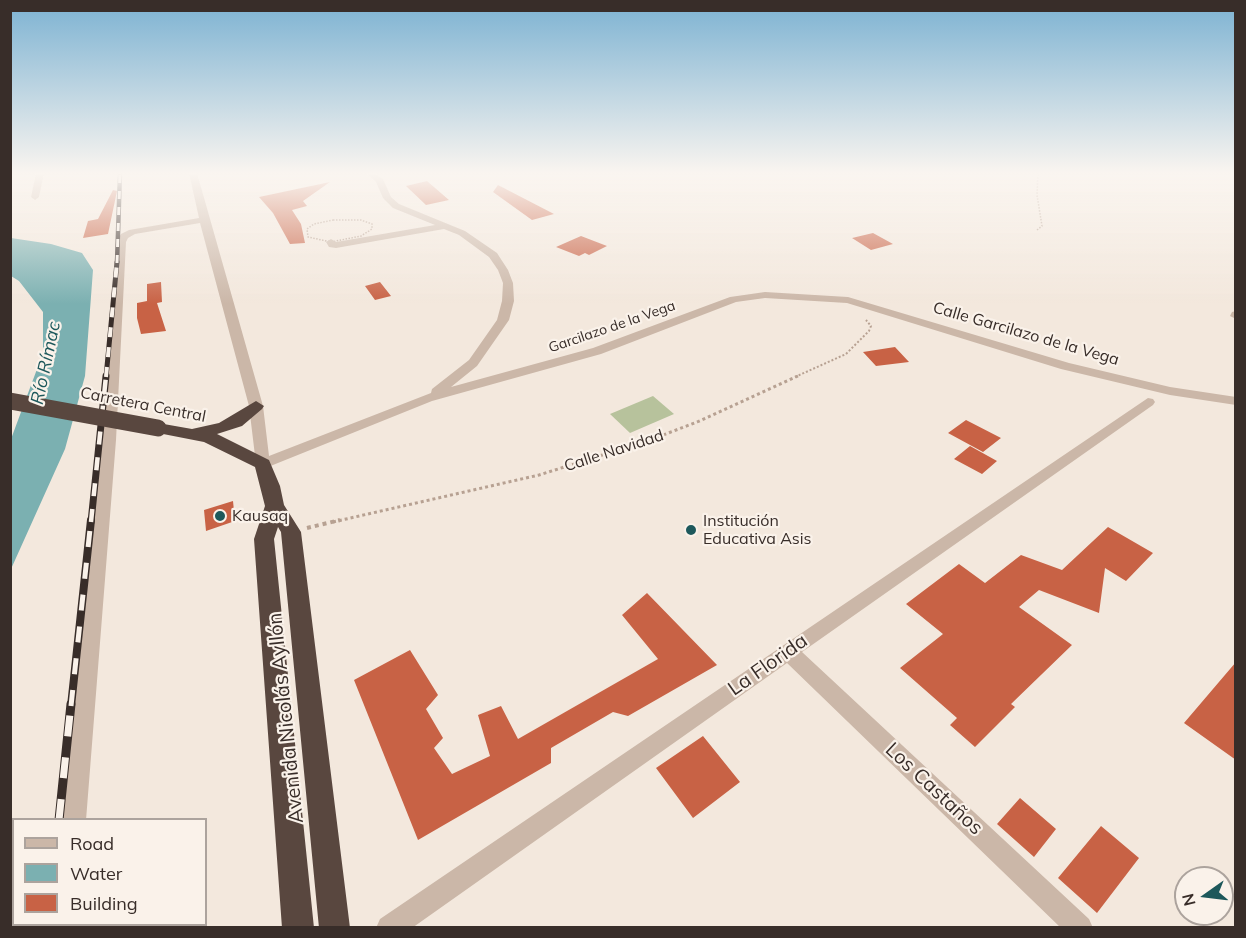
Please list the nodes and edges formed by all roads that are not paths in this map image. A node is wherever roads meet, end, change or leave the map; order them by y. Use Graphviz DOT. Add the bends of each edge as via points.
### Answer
graph roads {
  1 [pos="423,217"];
  2 [pos="204,219"];
  3 [pos="446,226"];
  4 [pos="332,242"];
  5 [pos="808,297"];
  6 [pos="427,399"];
  7 [pos="10,400"];
  8 [pos="1220,400"];
  9 [pos="1236,401"];
  10 [pos="1148,402"];
  11 [pos="256,406"];
  12 [pos="1236,406"];
  13 [pos="182,432"];
  14 [pos="262,464"];
  15 [pos="276,506"];
  16 [pos="291,532"];
  17 [pos="264,539"];
  18 [pos="788,651"];
  19 [pos="74,818"];
  20 [pos="298,927"];
  21 [pos="335,927"];
  22 [pos="389,927"];
  23 [pos="1080,927"];
  1 -- 3 [label="street"];
  2 -- 11 [label="street, Avenida Nicolás Ayllón"];
  2 -- 19 [label="street" via="132,232 121,242 109,440"];
  3 -- 4 [label="street" via="336,245"];
  3 -- 6 [label="street" via="493,255 505,277 508,301 503,320 473,363"];
  5 -- 6 [label="street, Garcilazo de la Vega" via="765,295 734,299 597,351"];
  5 -- 8 [label="street, Calle Garcilazo de la Vega" via="858,302 1065,366"];
  6 -- 14 [label="street"];
  7 -- 13 [label="highway, Carretera Central, bridge"];
  8 -- 9 [label="street, Calle Garcilazo de la Vega"];
  8 -- 12 [label="street"];
  10 -- 18 [label="street, La Florida"];
  11 -- 13 [label="highway" via="222,428"];
  11 -- 14 [label="street, Avenida Nicolás Ayllón"];
  13 -- 14 [label="highway, Carretera Central" via="223,442"];
  14 -- 15 [label="highway, Avenida Nicolás Ayllón"];
  15 -- 16 [label="highway, Avenida Nicolás Ayllón"];
  15 -- 17 [label="highway, Avenida Nicolás Ayllón"];
  16 -- 17 [label="street"];
  16 -- 21 [label="highway, Avenida Nicolás Ayllón"];
  17 -- 20 [label="highway, Avenida Nicolás Ayllón"];
  18 -- 22 [label="street, La Florida"];
  18 -- 23 [label="street, Los Castaños"];
}
